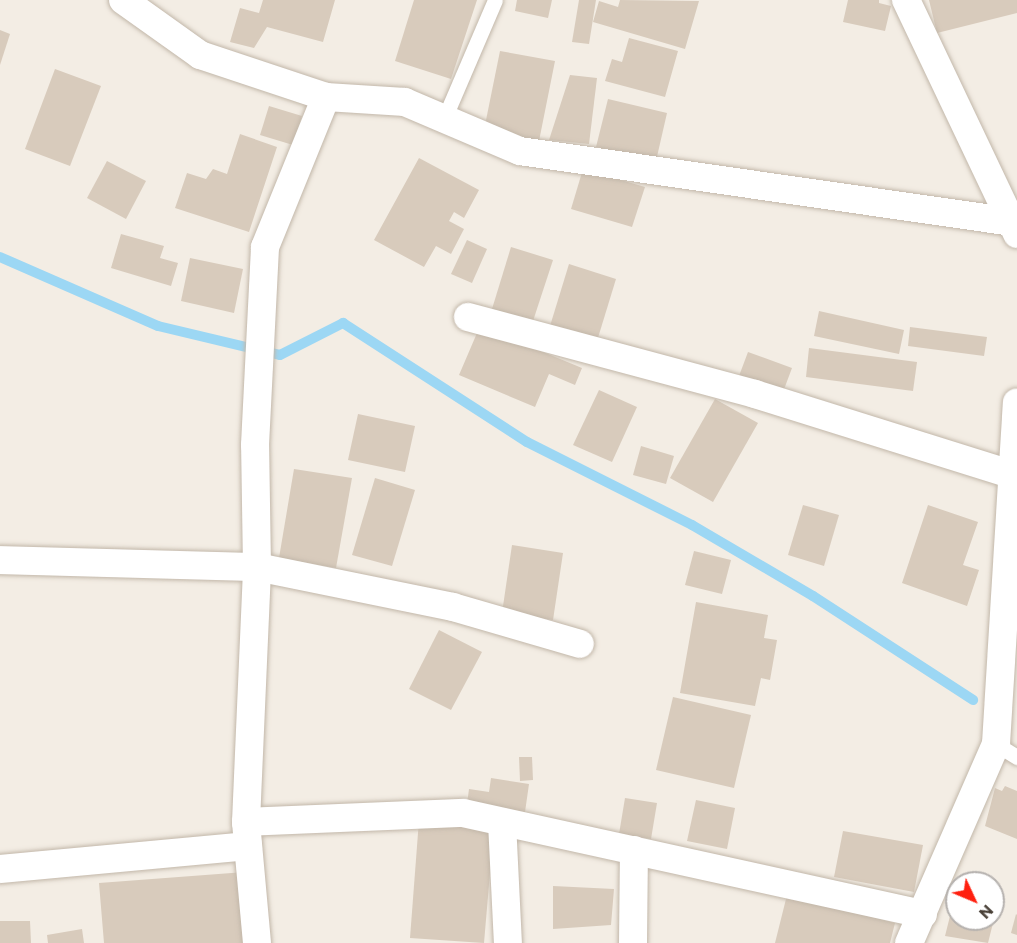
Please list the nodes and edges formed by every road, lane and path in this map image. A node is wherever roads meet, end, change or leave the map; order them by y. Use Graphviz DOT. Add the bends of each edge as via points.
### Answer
graph roads {
  1 [pos="123,0"];
  2 [pos="495,0"];
  3 [pos="906,0"];
  4 [pos="326,97"];
  5 [pos="444,119"];
  6 [pos="1015,228"];
  7 [pos="468,317"];
  8 [pos="1017,403"];
  9 [pos="1012,475"];
  10 [pos="0,560"];
  11 [pos="257,567"];
  12 [pos="580,644"];
  13 [pos="1010,748"];
  14 [pos="502,822"];
  15 [pos="247,834"];
  16 [pos="634,850"];
  17 [pos="0,869"];
  18 [pos="923,914"];
  19 [pos="256,943"];
  20 [pos="508,943"];
  21 [pos="633,943"];
  22 [pos="909,943"];
  1 -- 4 [label="street" via="200,55"];
  2 -- 5 [label="lane"];
  3 -- 6 [label="street"];
  4 -- 5 [label="street" via="405,102"];
  4 -- 11 [label="street" via="265,247 255,445"];
  5 -- 6 [label="street" via="520,151"];
  7 -- 9 [label="street" via="755,394"];
  8 -- 9 [label="street"];
  9 -- 13 [label="street"];
  10 -- 11 [label="street"];
  11 -- 12 [label="street" via="453,606"];
  11 -- 15 [label="street"];
  13 -- 18 [label="street"];
  14 -- 15 [label="street" via="463,813"];
  14 -- 16 [label="street"];
  14 -- 20 [label="street"];
  15 -- 17 [label="street"];
  15 -- 19 [label="street"];
  16 -- 18 [label="street"];
  16 -- 21 [label="street"];
  18 -- 22 [label="street"];
}
